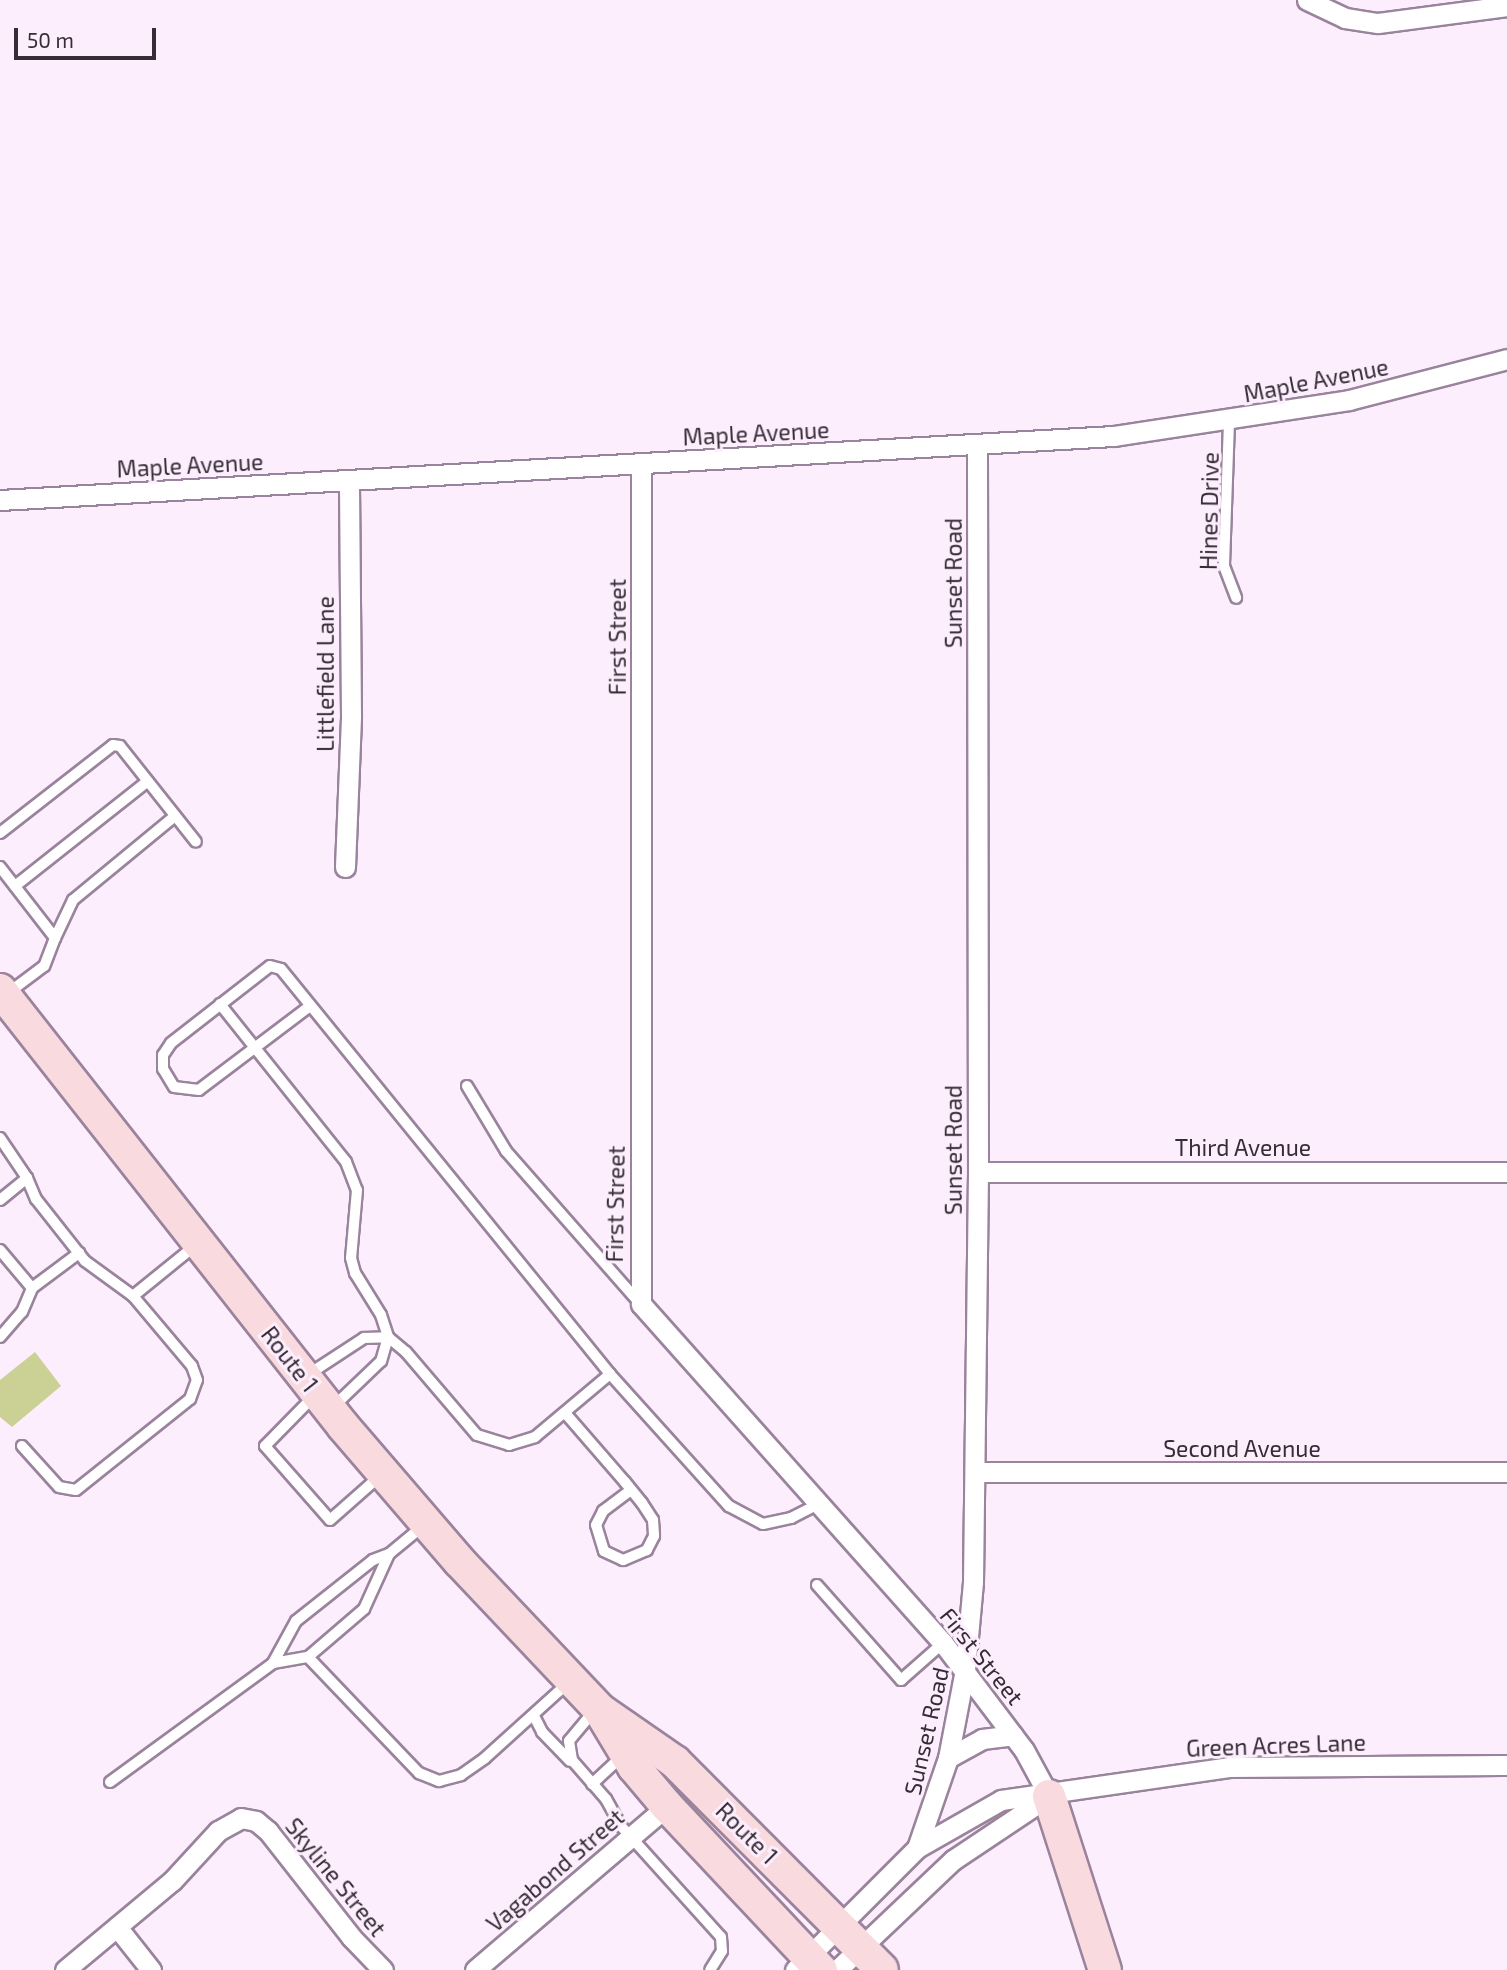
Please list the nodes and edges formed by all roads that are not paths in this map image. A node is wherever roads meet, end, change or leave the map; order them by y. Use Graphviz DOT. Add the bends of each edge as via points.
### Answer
graph roads {
  1 [pos="1307,0"];
  2 [pos="1507,6"];
  3 [pos="1507,359"];
  4 [pos="1229,422"];
  5 [pos="977,445"];
  6 [pos="641,464"];
  7 [pos="349,481"];
  8 [pos="0,500"];
  9 [pos="1236,598"];
  10 [pos="148,781"];
  11 [pos="175,816"];
  12 [pos="0,833"];
  13 [pos="196,842"];
  14 [pos="0,867"];
  15 [pos="345,867"];
  16 [pos="15,886"];
  17 [pos="55,938"];
  18 [pos="1,994"];
  19 [pos="220,1004"];
  20 [pos="310,1006"];
  21 [pos="254,1049"];
  22 [pos="467,1086"];
  23 [pos="0,1138"];
  24 [pos="978,1172"];
  25 [pos="1507,1172"];
  26 [pos="27,1178"];
  27 [pos="0,1200"];
  28 [pos="199,1243"];
  29 [pos="0,1250"];
  30 [pos="79,1253"];
  31 [pos="32,1288"];
  32 [pos="133,1296"];
  33 [pos="641,1304"];
  34 [pos="0,1337"];
  35 [pos="388,1337"];
  36 [pos="610,1374"];
  37 [pos="317,1394"];
  38 [pos="566,1414"];
  39 [pos="22,1446"];
  40 [pos="976,1472"];
  41 [pos="1507,1472"];
  42 [pos="383,1473"];
  43 [pos="631,1490"];
  44 [pos="818,1504"];
  45 [pos="426,1523"];
  46 [pos="389,1554"];
  47 [pos="817,1585"];
  48 [pos="943,1643"];
  49 [pos="308,1657"];
  50 [pos="273,1663"];
  51 [pos="965,1670"];
  52 [pos="571,1680"];
  53 [pos="599,1709"];
  54 [pos="534,1716"];
  55 [pos="1013,1735"];
  56 [pos="625,1753"];
  57 [pos="948,1758"];
  58 [pos="1507,1765"];
  59 [pos="578,1769"];
  60 [pos="110,1782"];
  61 [pos="592,1784"];
  62 [pos="1049,1796"];
  63 [pos="667,1806"];
  64 [pos="631,1837"];
  65 [pos="917,1848"];
  66 [pos="117,1927"];
  67 [pos="848,1936"];
  68 [pos="808,1965"];
  69 [pos="65,1970"];
  70 [pos="151,1970"];
  71 [pos="383,1970"];
  72 [pos="475,1970"];
  73 [pos="710,1970"];
  74 [pos="837,1970"];
  75 [pos="882,1970"];
  76 [pos="1105,1970"];
  1 -- 2 [label="street" via="1335,15 1369,22"];
  3 -- 4 [label="street, Maple Avenue" via="1361,398"];
  4 -- 5 [label="street, Maple Avenue"];
  4 -- 9 [label="lane, Hines Drive" via="1224,566"];
  5 -- 6 [label="street, Maple Avenue"];
  5 -- 24 [label="street, Sunset Road"];
  6 -- 7 [label="street, Maple Avenue"];
  6 -- 33 [label="street, First Street"];
  7 -- 8 [label="street, Maple Avenue"];
  7 -- 15 [label="street, Littlefield Lane" via="351,715"];
  10 -- 11 [label="lane"];
  10 -- 12 [label="lane" via="120,746 107,747"];
  10 -- 16 [label="lane"];
  11 -- 13 [label="lane"];
  11 -- 17 [label="lane" via="86,886 73,900"];
  14 -- 16 [label="lane"];
  16 -- 17 [label="lane"];
  17 -- 18 [label="lane" via="44,966"];
  18 -- 28 [label="main road, Route 1"];
  19 -- 20 [label="lane" via="275,965"];
  19 -- 21 [label="lane"];
  19 -- 21 [label="lane" via="166,1050 162,1063 167,1080 174,1087 199,1090"];
  20 -- 21 [label="lane"];
  20 -- 36 [label="lane"];
  21 -- 35 [label="lane" via="353,1175 358,1205 351,1258"];
  22 -- 33 [label="lane" via="529,1181"];
  23 -- 26 [label="lane"];
  24 -- 25 [label="street, Third Avenue"];
  24 -- 40 [label="street, Sunset Road"];
  26 -- 27 [label="lane"];
  26 -- 30 [label="lane" via="36,1199"];
  28 -- 32 [label="lane"];
  28 -- 37 [label="main road, Route 1"];
  29 -- 31 [label="lane"];
  30 -- 31 [label="lane"];
  30 -- 32 [label="lane"];
  31 -- 34 [label="lane" via="22,1312"];
  32 -- 39 [label="lane" via="192,1366 197,1380 190,1399 76,1490 59,1487"];
  33 -- 44 [label="street, First Street"];
  35 -- 37 [label="lane" via="381,1361"];
  35 -- 37 [label="lane" via="364,1338"];
  35 -- 38 [label="lane" via="486,1441 523,1442"];
  36 -- 38 [label="lane"];
  36 -- 44 [label="lane" via="739,1515 763,1524 791,1518"];
  37 -- 42 [label="main road, Route 1"];
  37 -- 42 [label="lane" via="265,1446 330,1520"];
  38 -- 43 [label="lane"];
  40 -- 41 [label="street, Second Avenue"];
  40 -- 51 [label="street, Sunset Road"];
  42 -- 45 [label="main road, Route 1"];
  43 -- 43 [label="lane" via="603,1511 596,1525 600,1546 623,1560 648,1550 655,1530"];
  44 -- 48 [label="street, First Street"];
  45 -- 46 [label="lane"];
  45 -- 52 [label="main road, Route 1"];
  46 -- 49 [label="lane" via="364,1609"];
  46 -- 50 [label="lane" via="364,1566 296,1621"];
  47 -- 48 [label="lane" via="901,1680"];
  48 -- 51 [label="street, First Street"];
  49 -- 50 [label="lane"];
  49 -- 54 [label="lane" via="425,1778 439,1781 461,1774"];
  50 -- 60 [label="lane"];
  51 -- 55 [label="street, First Street"];
  51 -- 57 [label="street, Sunset Road"];
  52 -- 53 [label="main road, Route 1"];
  52 -- 54 [label="lane"];
  53 -- 56 [label="main road, Route 1"];
  53 -- 59 [label="lane" via="569,1741"];
  53 -- 67 [label="main road, Route 1" via="675,1762"];
  54 -- 59 [label="lane" via="542,1732"];
  55 -- 57 [label="street" via="982,1739"];
  55 -- 62 [label="street, First Street"];
  56 -- 61 [label="lane"];
  56 -- 63 [label="main road, Route 1"];
  57 -- 65 [label="street, Sunset Road"];
  58 -- 62 [label="street, Green Acres Lane" via="1229,1767 1117,1780"];
  59 -- 61 [label="lane"];
  61 -- 64 [label="lane"];
  62 -- 65 [label="street, Green Acres Lane" via="1032,1794 982,1807"];
  62 -- 67 [label="street, Green Acres Lane"];
  62 -- 76 [label="main road"];
  63 -- 64 [label="street, Vagabond Street"];
  63 -- 68 [label="main road, Route 1"];
  64 -- 72 [label="street, Vagabond Street"];
  64 -- 73 [label="lane" via="721,1937 722,1951"];
  65 -- 67 [label="street, Green Acres Lane"];
  66 -- 69 [label="street"];
  66 -- 70 [label="street"];
  66 -- 71 [label="street, Skyline Street" via="172,1881 218,1831 249,1819 268,1831 343,1928"];
  67 -- 68 [label="street, Green Acres Lane"];
  67 -- 74 [label="street, Green Acres Lane"];
  67 -- 75 [label="main road, Route 1"];
}
